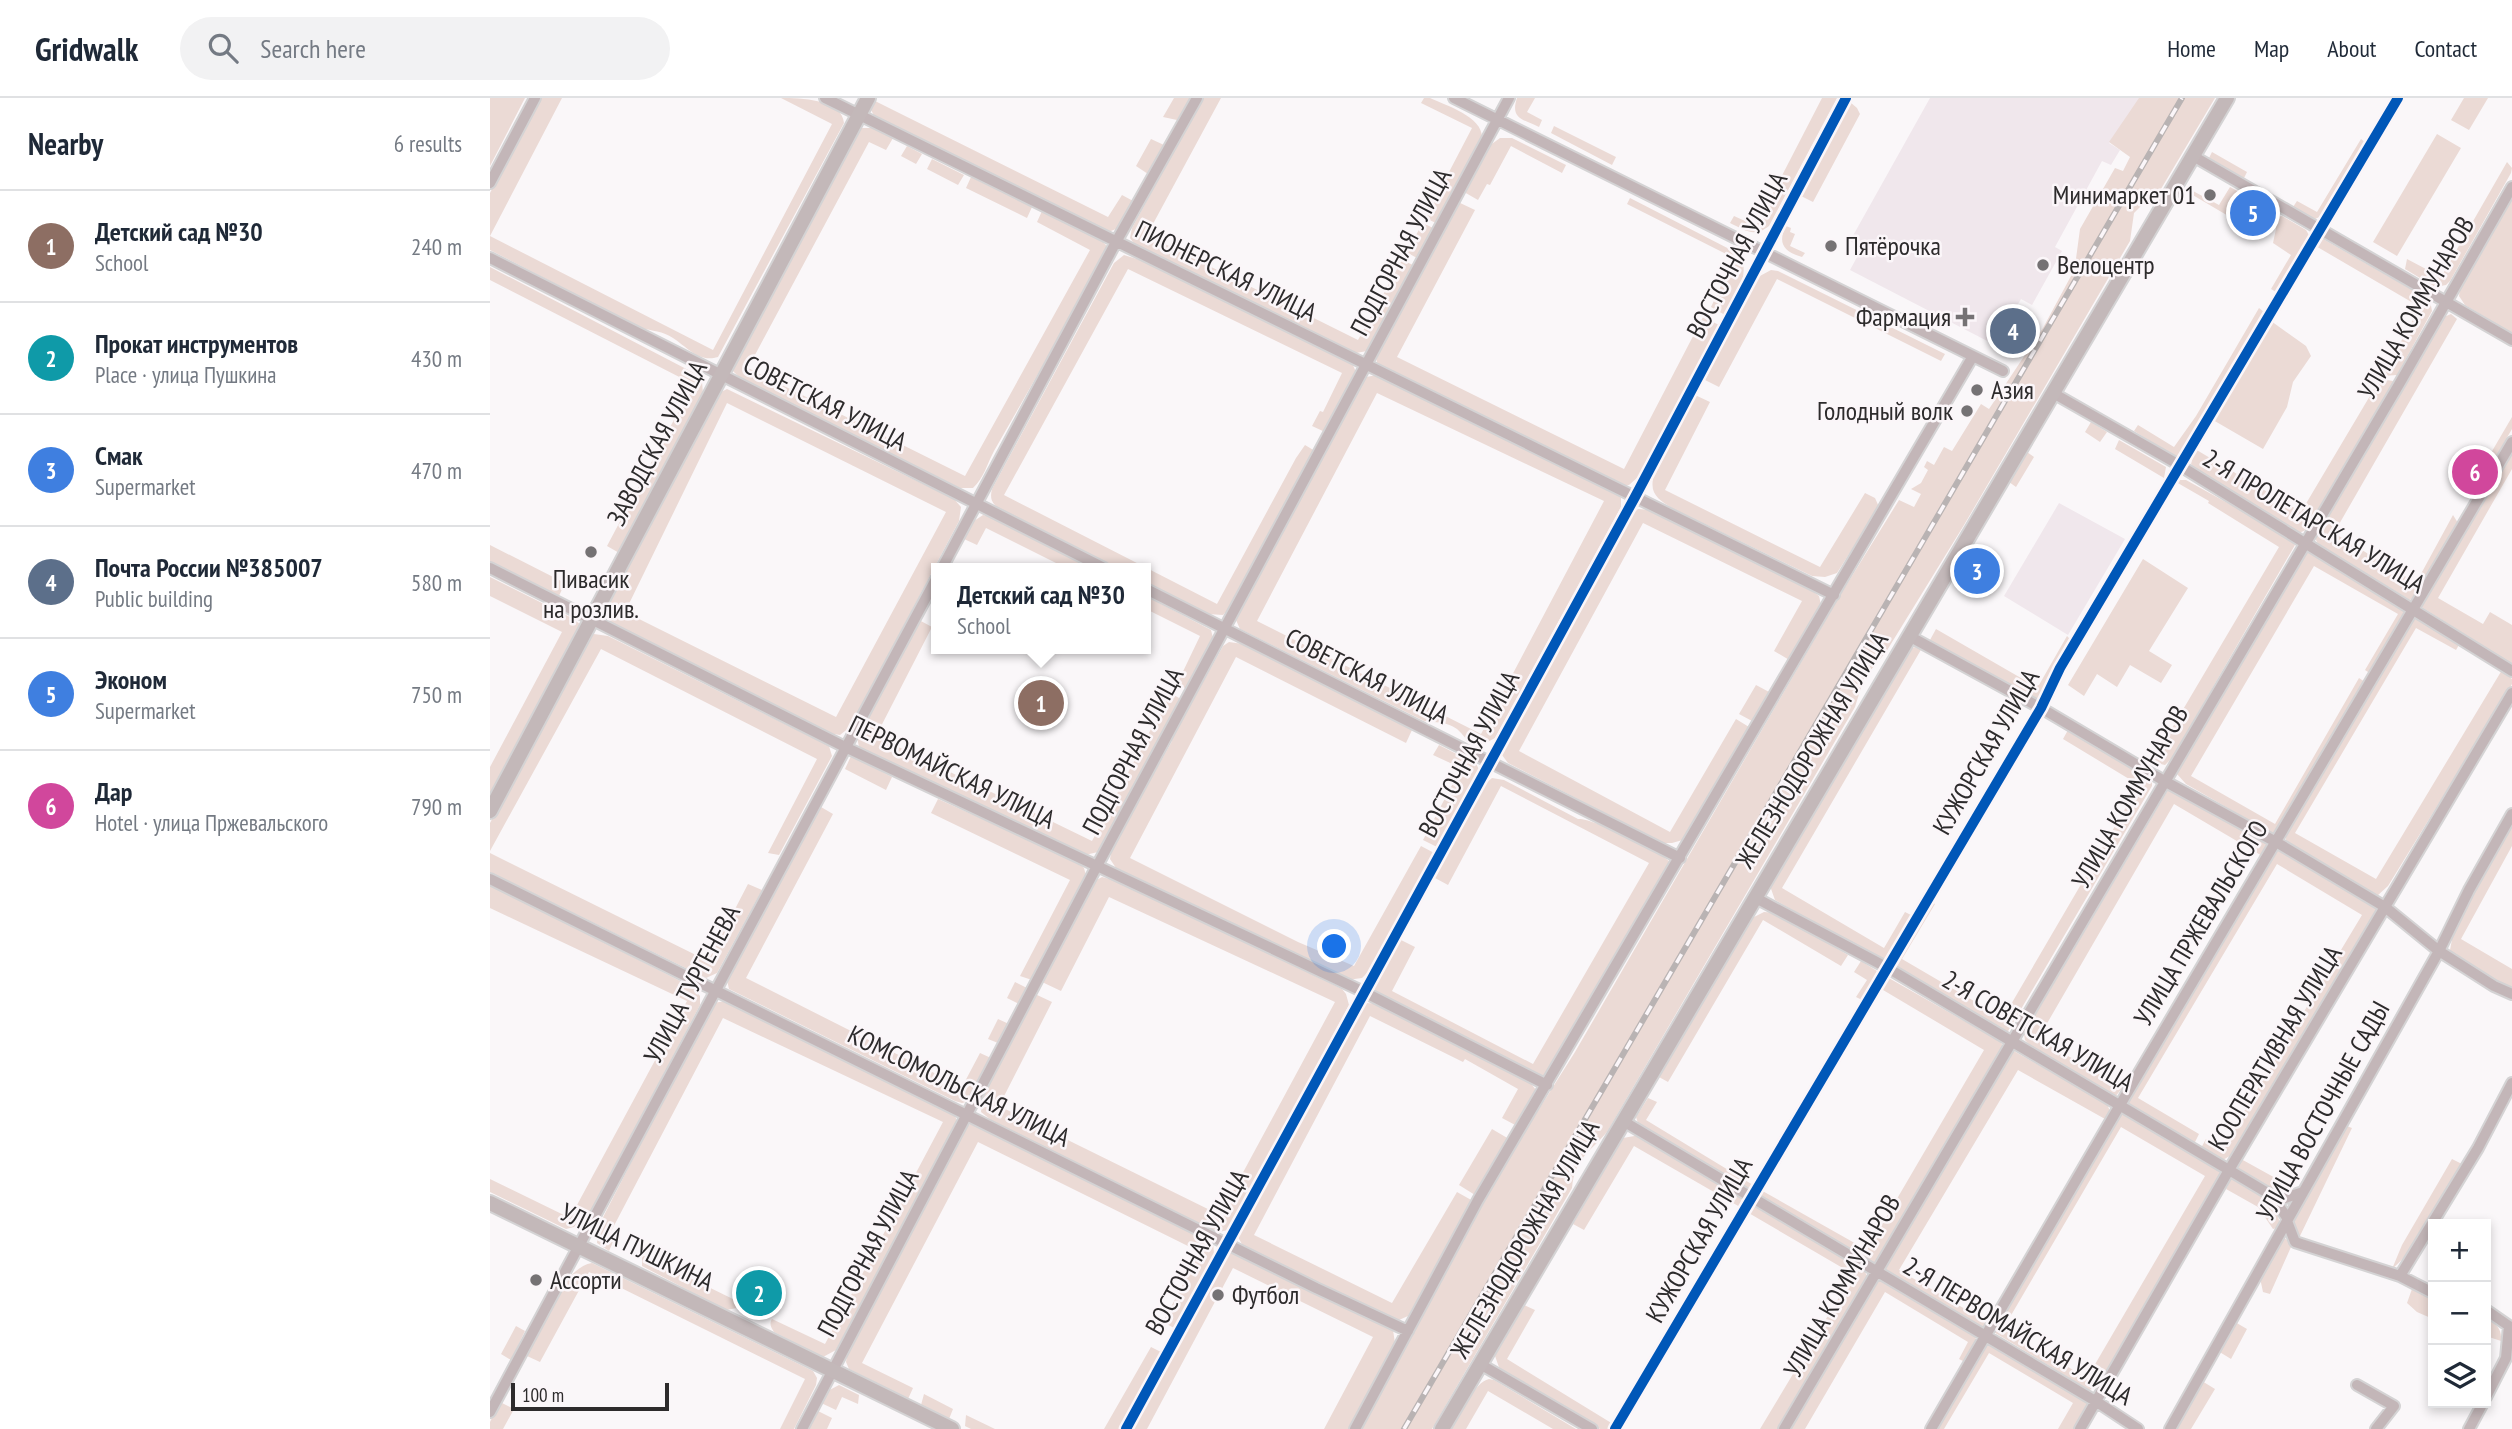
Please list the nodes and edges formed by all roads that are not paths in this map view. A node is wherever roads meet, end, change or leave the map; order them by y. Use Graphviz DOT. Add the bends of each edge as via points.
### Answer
graph roads {
  1 [pos="535,98"];
  2 [pos="825,98"];
  3 [pos="868,98"];
  4 [pos="1197,98"];
  5 [pos="1454,98"];
  6 [pos="1509,98"];
  7 [pos="1846,98"];
  8 [pos="2227,98"];
  9 [pos="2398,98"];
  10 [pos="858,115"];
  11 [pos="1497,120"];
  12 [pos="2193,156"];
  13 [pos="490,183"];
  14 [pos="2512,187"];
  15 [pos="2320,230"];
  16 [pos="1116,242"];
  17 [pos="1765,252"];
  18 [pos="490,258"];
  19 [pos="2445,301"];
  20 [pos="2512,340"];
  21 [pos="1973,356"];
  22 [pos="1366,364"];
  23 [pos="2003,371"];
  24 [pos="720,376"];
  25 [pos="2053,393"];
  26 [pos="2512,442"];
  27 [pos="2179,466"];
  28 [pos="1635,497"];
  29 [pos="977,505"];
  30 [pos="2304,543"];
  31 [pos="945,563"];
  32 [pos="1094,563"];
  33 [pos="490,568"];
  34 [pos="931,588"];
  35 [pos="1151,592"];
  36 [pos="1834,595"];
  37 [pos="2414,609"];
  38 [pos="593,620"];
  39 [pos="1224,629"];
  40 [pos="1909,636"];
  41 [pos="2512,671"];
  42 [pos="2512,693"];
  43 [pos="2041,708"];
  44 [pos="845,747"];
  45 [pos="1489,763"];
  46 [pos="2166,782"];
  47 [pos="490,811"];
  48 [pos="2512,814"];
  49 [pos="2276,842"];
  50 [pos="1680,858"];
  51 [pos="1097,866"];
  52 [pos="490,879"];
  53 [pos="1754,897"];
  54 [pos="2385,908"];
  55 [pos="2439,951"];
  56 [pos="1886,967"];
  57 [pos="715,990"];
  58 [pos="1364,992"];
  59 [pos="2512,994"];
  60 [pos="2011,1042"];
  61 [pos="2512,1083"];
  62 [pos="1547,1084"];
  63 [pos="2120,1105"];
  64 [pos="967,1115"];
  65 [pos="1623,1121"];
  66 [pos="2229,1170"];
  67 [pos="2304,1192"];
  68 [pos="2271,1195"];
  69 [pos="1751,1197"];
  70 [pos="490,1203"];
  71 [pos="2288,1220"];
  72 [pos="1227,1244"];
  73 [pos="579,1247"];
  74 [pos="1877,1273"];
  75 [pos="2400,1276"];
  76 [pos="2428,1290"];
  77 [pos="2491,1313"];
  78 [pos="2511,1325"];
  79 [pos="1408,1331"];
  80 [pos="1985,1336"];
  81 [pos="2509,1360"];
  82 [pos="1480,1364"];
  83 [pos="832,1370"];
  84 [pos="2357,1385"];
  85 [pos="2491,1389"];
  86 [pos="2096,1402"];
  87 [pos="2480,1408"];
  88 [pos="490,1412"];
  89 [pos="802,1429"];
  90 [pos="951,1429"];
  91 [pos="1126,1429"];
  92 [pos="1355,1429"];
  93 [pos="1442,1429"];
  94 [pos="1592,1429"];
  95 [pos="1615,1429"];
  96 [pos="1784,1429"];
  97 [pos="1931,1429"];
  98 [pos="2080,1429"];
  99 [pos="2138,1429"];
  100 [pos="2170,1429"];
  101 [pos="2376,1429"];
  102 [pos="2469,1429"];
  1 -- 13 [label="street"];
  2 -- 10 [label="street, ПИОНЕРСКАЯ УЛИЦА"];
  3 -- 10 [label="main road, ЗАВОДСКАЯ УЛИЦА"];
  4 -- 16 [label="street"];
  5 -- 11 [label="street"];
  6 -- 11 [label="street, ПОДГОРНАЯ УЛИЦА"];
  7 -- 17 [label="street, ВОСТОЧНАЯ УЛИЦА"];
  8 -- 12 [label="main road, ЖЕЛЕЗНОДОРОЖНАЯ УЛИЦА"];
  9 -- 15 [label="street, КУЖОРСКАЯ УЛИЦА"];
  10 -- 16 [label="street, ПИОНЕРСКАЯ УЛИЦА"];
  10 -- 24 [label="main road, ЗАВОДСКАЯ УЛИЦА"];
  11 -- 17 [label="street"];
  11 -- 22 [label="street, ПОДГОРНАЯ УЛИЦА"];
  12 -- 15 [label="street"];
  12 -- 25 [label="main road, ЖЕЛЕЗНОДОРОЖНАЯ УЛИЦА"];
  14 -- 19 [label="street, УЛИЦА КОММУНАРОВ"];
  15 -- 19 [label="street"];
  15 -- 27 [label="street, КУЖОРСКАЯ УЛИЦА"];
  16 -- 22 [label="street, ПИОНЕРСКАЯ УЛИЦА"];
  16 -- 29 [label="street"];
  17 -- 21 [label="street"];
  17 -- 28 [label="street, ВОСТОЧНАЯ УЛИЦА"];
  18 -- 24 [label="street, СОВЕТСКАЯ УЛИЦА"];
  19 -- 20 [label="street"];
  19 -- 30 [label="street, УЛИЦА КОММУНАРОВ"];
  21 -- 23 [label="street"];
  21 -- 36 [label="street"];
  22 -- 28 [label="street, ПИОНЕРСКАЯ УЛИЦА"];
  22 -- 39 [label="street, ПОДГОРНАЯ УЛИЦА"];
  24 -- 29 [label="street, СОВЕТСКАЯ УЛИЦА"];
  24 -- 38 [label="main road, ЗАВОДСКАЯ УЛИЦА"];
  25 -- 27 [label="street, 2-Я ПРОЛЕТАРСКАЯ УЛИЦА"];
  25 -- 40 [label="main road, ЖЕЛЕЗНОДОРОЖНАЯ УЛИЦА"];
  26 -- 37 [label="street, УЛИЦА ПРЖЕВАЛЬСКОГО"];
  27 -- 30 [label="street, 2-Я ПРОЛЕТАРСКАЯ УЛИЦА"];
  27 -- 43 [label="street, КУЖОРСКАЯ УЛИЦА" via="2060,667"];
  28 -- 36 [label="street, ПИОНЕРСКАЯ УЛИЦА"];
  28 -- 45 [label="street, ВОСТОЧНАЯ УЛИЦА"];
  29 -- 31 [label="street"];
  29 -- 32 [label="street, СОВЕТСКАЯ УЛИЦА"];
  30 -- 37 [label="street, 2-Я ПРОЛЕТАРСКАЯ УЛИЦА"];
  30 -- 46 [label="street, УЛИЦА КОММУНАРОВ"];
  33 -- 38 [label="street, ПЕРВОМАЙСКАЯ УЛИЦА"];
  34 -- 44 [label="street, УЛИЦА ТУРГЕНЕВА"];
  35 -- 39 [label="street, СОВЕТСКАЯ УЛИЦА"];
  36 -- 50 [label="street"];
  37 -- 41 [label="street, 2-Я ПРОЛЕТАРСКАЯ УЛИЦА"];
  37 -- 49 [label="street, УЛИЦА ПРЖЕВАЛЬСКОГО"];
  38 -- 44 [label="street, ПЕРВОМАЙСКАЯ УЛИЦА"];
  38 -- 47 [label="main road, ЗАВОДСКАЯ УЛИЦА"];
  39 -- 45 [label="street, СОВЕТСКАЯ УЛИЦА"];
  39 -- 51 [label="street, ПОДГОРНАЯ УЛИЦА"];
  40 -- 43 [label="street"];
  40 -- 53 [label="main road, ЖЕЛЕЗНОДОРОЖНАЯ УЛИЦА"];
  42 -- 54 [label="street, КООПЕРАТИВНАЯ УЛИЦА"];
  43 -- 46 [label="street"];
  43 -- 56 [label="street, КУЖОРСКАЯ УЛИЦА"];
  44 -- 51 [label="street, ПЕРВОМАЙСКАЯ УЛИЦА"];
  44 -- 57 [label="street, УЛИЦА ТУРГЕНЕВА"];
  45 -- 50 [label="street, СОВЕТСКАЯ УЛИЦА"];
  45 -- 58 [label="street, ВОСТОЧНАЯ УЛИЦА"];
  46 -- 49 [label="street"];
  46 -- 60 [label="street, УЛИЦА КОММУНАРОВ"];
  48 -- 55 [label="street, УЛИЦА ВОСТОЧНЫЕ САДЫ"];
  49 -- 54 [label="street"];
  49 -- 63 [label="street, УЛИЦА ПРЖЕВАЛЬСКОГО"];
  50 -- 62 [label="street"];
  51 -- 58 [label="street, ПЕРВОМАЙСКАЯ УЛИЦА"];
  51 -- 64 [label="street, ПОДГОРНАЯ УЛИЦА"];
  52 -- 57 [label="street, КОМСОМОЛЬСКАЯ УЛИЦА"];
  53 -- 56 [label="street, 2-Я СОВЕТСКАЯ УЛИЦА"];
  53 -- 65 [label="main road, ЖЕЛЕЗНОДОРОЖНАЯ УЛИЦА"];
  54 -- 55 [label="street"];
  54 -- 66 [label="street, КООПЕРАТИВНАЯ УЛИЦА"];
  55 -- 59 [label="street"];
  55 -- 67 [label="street, УЛИЦА ВОСТОЧНЫЕ САДЫ"];
  56 -- 60 [label="street, 2-Я СОВЕТСКАЯ УЛИЦА"];
  56 -- 69 [label="street, КУЖОРСКАЯ УЛИЦА"];
  57 -- 64 [label="street, КОМСОМОЛЬСКАЯ УЛИЦА"];
  57 -- 73 [label="street, УЛИЦА ТУРГЕНЕВА"];
  58 -- 62 [label="street, ПЕРВОМАЙСКАЯ УЛИЦА"];
  58 -- 72 [label="street, ВОСТОЧНАЯ УЛИЦА"];
  60 -- 63 [label="street, 2-Я СОВЕТСКАЯ УЛИЦА"];
  60 -- 74 [label="street, УЛИЦА КОММУНАРОВ"];
  61 -- 75 [label="street"];
  62 -- 79 [label="street"];
  63 -- 66 [label="street, 2-Я СОВЕТСКАЯ УЛИЦА"];
  63 -- 80 [label="street, УЛИЦА ПРЖЕВАЛЬСКОГО"];
  64 -- 72 [label="street, КОМСОМОЛЬСКАЯ УЛИЦА"];
  64 -- 83 [label="street, ПОДГОРНАЯ УЛИЦА"];
  65 -- 69 [label="street, 2-Я ПЕРВОМАЙСКАЯ УЛИЦА"];
  65 -- 82 [label="main road, ЖЕЛЕЗНОДОРОЖНАЯ УЛИЦА"];
  66 -- 68 [label="street, 2-Я СОВЕТСКАЯ УЛИЦА"];
  66 -- 86 [label="street, КООПЕРАТИВНАЯ УЛИЦА"];
  67 -- 68 [label="street" via="2285,1198"];
  67 -- 71 [label="street, УЛИЦА ВОСТОЧНЫЕ САДЫ"];
  68 -- 71 [label="street, 2-Я СОВЕТСКАЯ УЛИЦА"];
  69 -- 74 [label="street, 2-Я ПЕРВОМАЙСКАЯ УЛИЦА"];
  69 -- 95 [label="street, КУЖОРСКАЯ УЛИЦА"];
  70 -- 73 [label="main road, УЛИЦА ПУШКИНА"];
  71 -- 75 [label="street, 2-Я СОВЕТСКАЯ УЛИЦА" via="2295,1242"];
  71 -- 100 [label="street, УЛИЦА ВОСТОЧНЫЕ САДЫ"];
  72 -- 79 [label="street, КОМСОМОЛЬСКАЯ УЛИЦА"];
  72 -- 91 [label="street, ВОСТОЧНАЯ УЛИЦА"];
  73 -- 83 [label="main road, УЛИЦА ПУШКИНА"];
  73 -- 88 [label="street, УЛИЦА ТУРГЕНЕВА"];
  74 -- 80 [label="street, 2-Я ПЕРВОМАЙСКАЯ УЛИЦА"];
  74 -- 96 [label="street, УЛИЦА КОММУНАРОВ"];
  75 -- 76 [label="street, 2-Я СОВЕТСКАЯ УЛИЦА"];
  77 -- 78 [label="street"];
  78 -- 81 [label="street"];
  79 -- 92 [label="street"];
  80 -- 86 [label="street, 2-Я ПЕРВОМАЙСКАЯ УЛИЦА"];
  80 -- 97 [label="street, УЛИЦА ПРЖЕВАЛЬСКОГО"];
  81 -- 85 [label="street"];
  82 -- 93 [label="main road, ЖЕЛЕЗНОДОРОЖНАЯ УЛИЦА"];
  82 -- 94 [label="street"];
  83 -- 89 [label="street, ПОДГОРНАЯ УЛИЦА"];
  83 -- 90 [label="main road, УЛИЦА ПУШКИНА"];
  84 -- 101 [label="street" via="2394,1406"];
  86 -- 98 [label="street, КООПЕРАТИВНАЯ УЛИЦА"];
  86 -- 99 [label="street, 2-Я ПЕРВОМАЙСКАЯ УЛИЦА"];
  87 -- 102 [label="street"];
}
